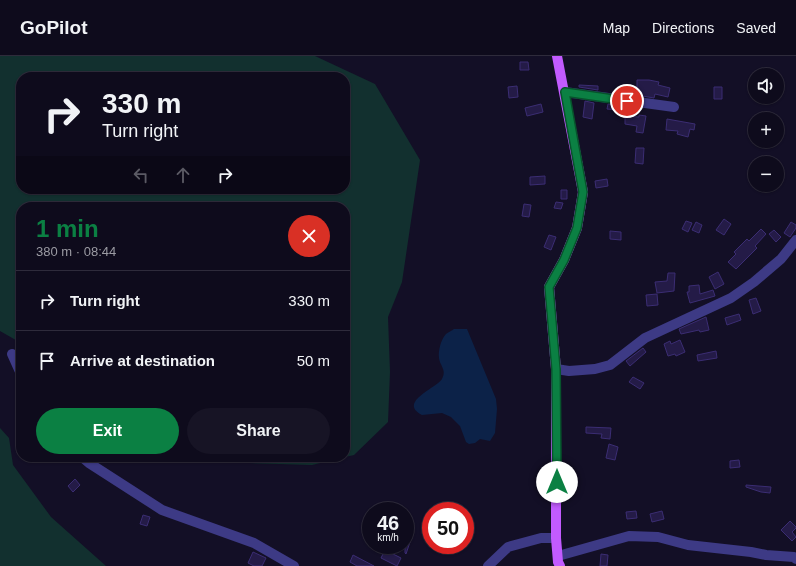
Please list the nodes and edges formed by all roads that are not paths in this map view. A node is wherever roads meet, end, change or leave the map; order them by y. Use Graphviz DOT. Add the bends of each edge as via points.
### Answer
graph roads {
  1 [pos="558,56"];
  2 [pos="565,92"];
  3 [pos="674,107"];
  4 [pos="796,240"];
  5 [pos="12,354"];
  6 [pos="16,363"];
  7 [pos="556,369"];
  8 [pos="88,462"];
  9 [pos="556,538"];
  10 [pos="796,559"];
  11 [pos="558,563"];
  12 [pos="294,566"];
  13 [pos="488,566"];
  1 -- 2 [label="main road"];
  2 -- 3 [label="street"];
  2 -- 7 [label="main road" via="583,192 577,228 549,287"];
  4 -- 7 [label="street" via="781,259 743,290 645,338 610,365 569,371"];
  5 -- 6 [label="street"];
  7 -- 9 [label="main road"];
  8 -- 12 [label="street" via="162,510 254,543"];
  9 -- 11 [label="main road"];
  9 -- 13 [label="street" via="541,538 508,547"];
  10 -- 11 [label="street" via="688,545 658,537 629,536"];
}
